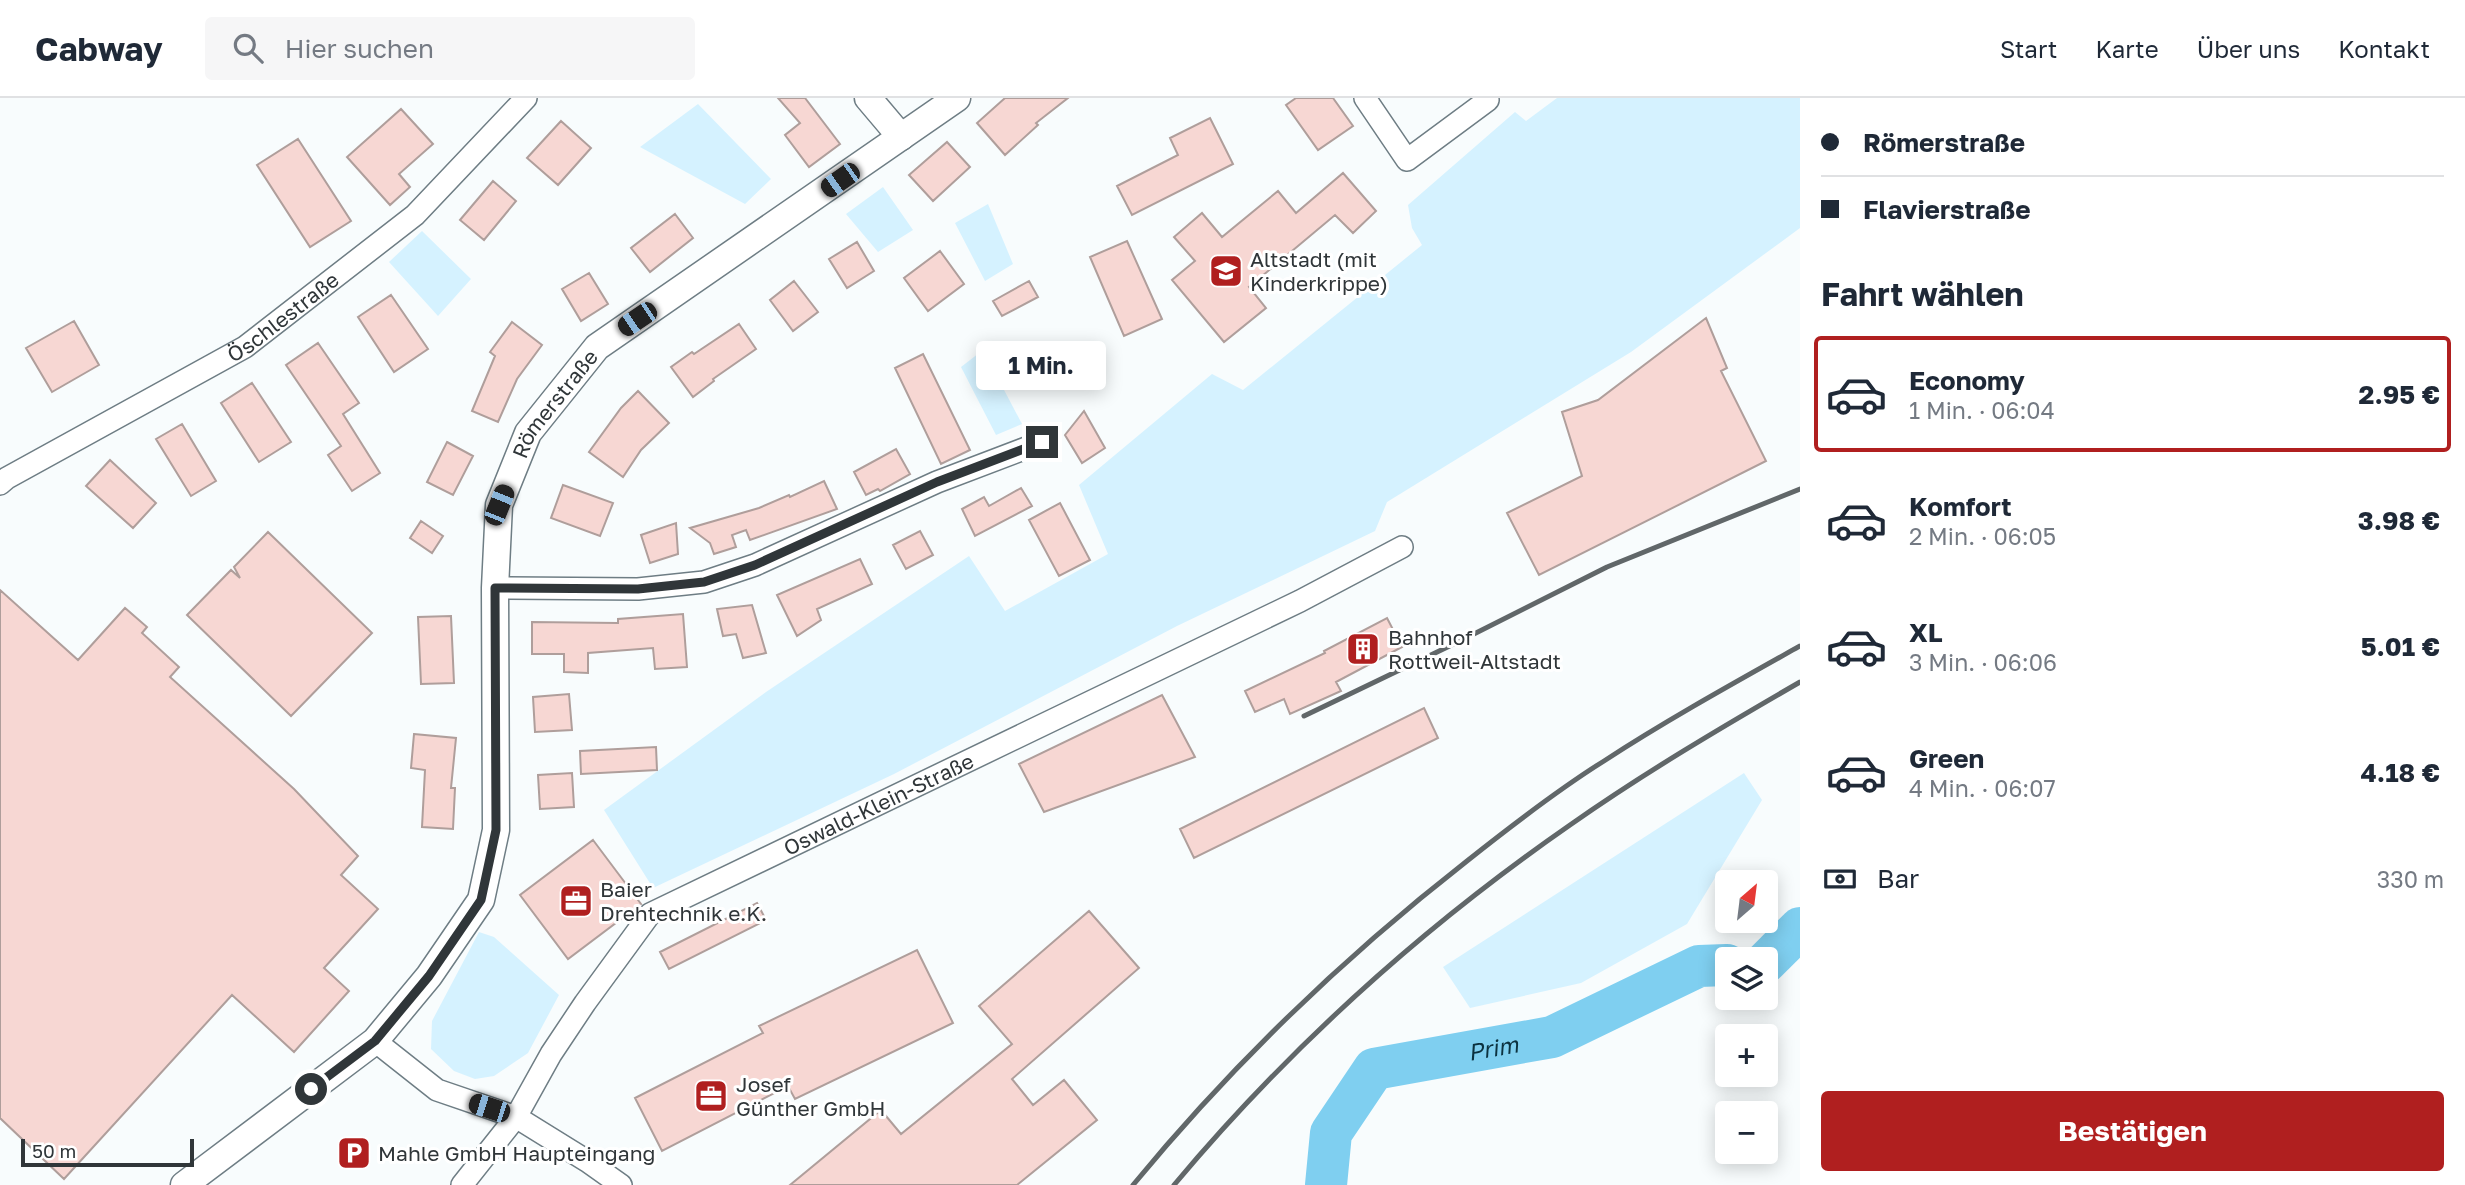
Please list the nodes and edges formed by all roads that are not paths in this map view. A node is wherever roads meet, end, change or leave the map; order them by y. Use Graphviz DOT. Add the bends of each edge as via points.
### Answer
graph roads {
  1 [pos="526,98"];
  2 [pos="868,98"];
  3 [pos="957,98"];
  4 [pos="1365,98"];
  5 [pos="1488,100"];
  6 [pos="901,138"];
  7 [pos="1042,442"];
  8 [pos="0,484"];
  9 [pos="1402,547"];
  10 [pos="495,588"];
  11 [pos="375,1041"];
  12 [pos="516,1116"];
  13 [pos="184,1185"];
  14 [pos="462,1185"];
  15 [pos="621,1185"];
  1 -- 8 [label="street, Öschlestraße" via="415,215 245,347"];
  2 -- 6 [label="street"];
  3 -- 6 [label="street, Römerstraße"];
  4 -- 5 [label="street" via="1407,160"];
  6 -- 10 [label="street, Römerstraße" via="597,347 528,433 499,505"];
  7 -- 10 [label="street" via="937,482 755,565 704,582 638,589"];
  9 -- 12 [label="street, Oswald-Klein-Straße" via="1300,601 649,914 551,1054"];
  10 -- 11 [label="street, Römerstraße" via="496,830 481,900 429,976"];
  11 -- 12 [label="street" via="437,1090"];
  11 -- 13 [label="street, Römerstraße"];
  12 -- 14 [label="street, Oswald-Klein-Straße"];
  12 -- 15 [label="street"];
}
